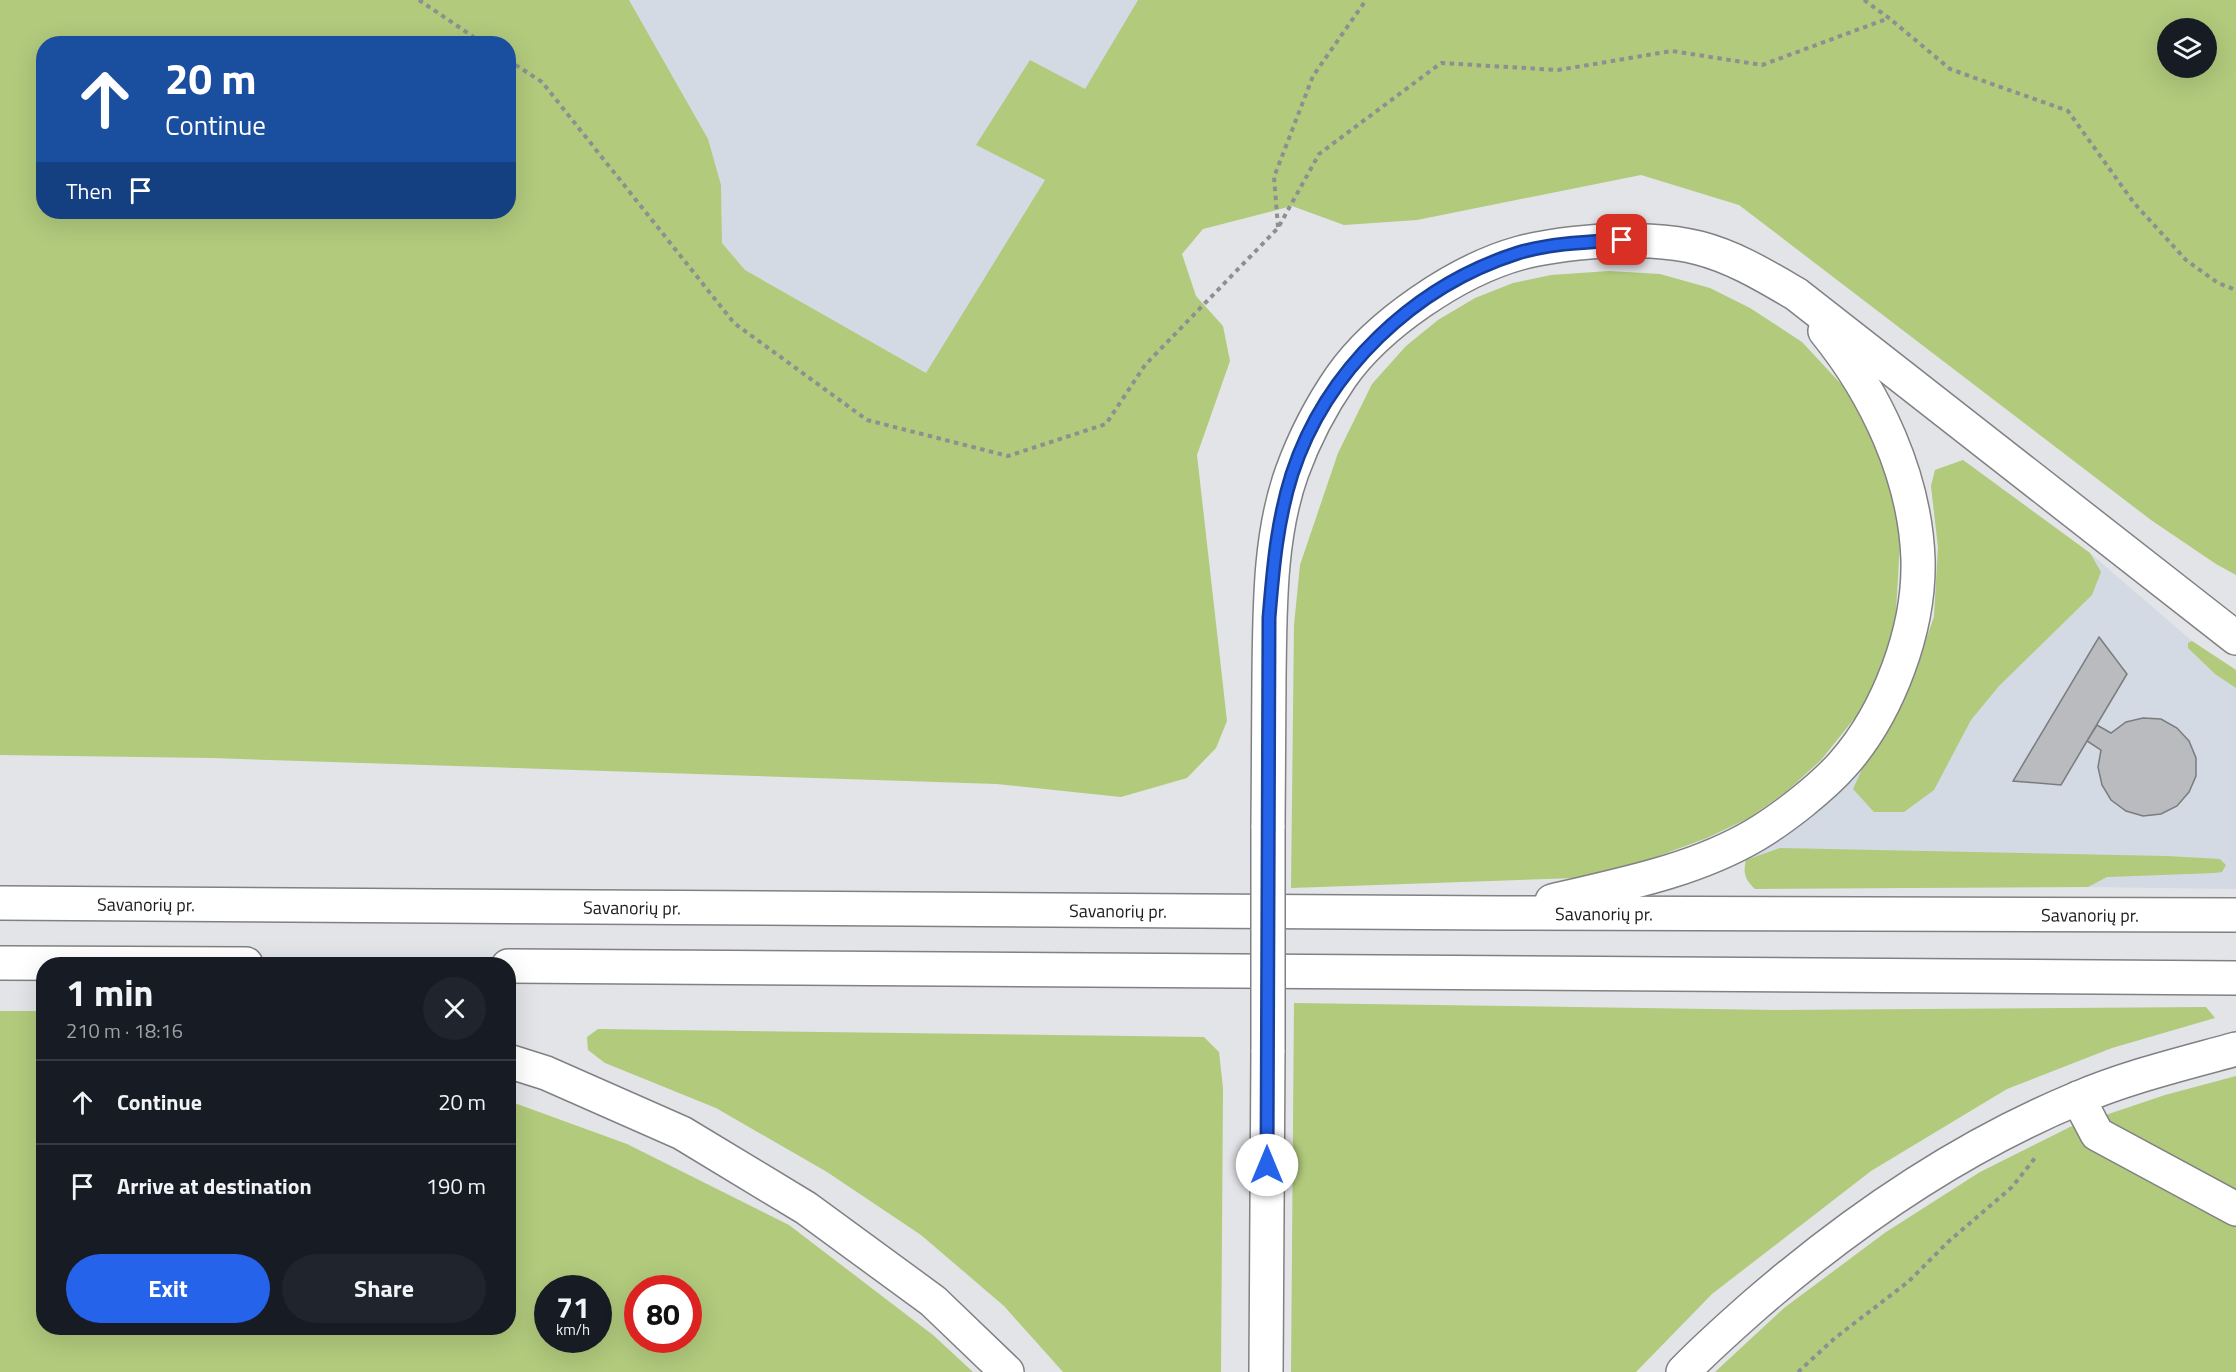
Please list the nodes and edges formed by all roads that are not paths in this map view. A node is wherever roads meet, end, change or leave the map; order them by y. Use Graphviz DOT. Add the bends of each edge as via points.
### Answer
graph roads {
  1 [pos="1796,294"];
  2 [pos="2236,638"];
  3 [pos="0,903"];
  4 [pos="1500,913"];
  5 [pos="2236,915"];
  6 [pos="0,963"];
  7 [pos="36,964"];
  8 [pos="516,966"];
  9 [pos="2236,978"];
  10 [pos="2236,1049"];
  11 [pos="516,1063"];
  12 [pos="2078,1098"];
  13 [pos="2236,1209"];
  14 [pos="1007,1372"];
  15 [pos="1266,1372"];
  16 [pos="1683,1372"];
  1 -- 2 [label="main road"];
  1 -- 4 [label="main road" via="1840,349 1868,393 1895,450 1912,506 1918,559 1915,609 1900,663 1877,716 1843,764 1755,836 1653,877"];
  1 -- 15 [label="main road, bridge" via="1745,265 1699,248 1644,239 1578,243 1520,253 1464,274 1420,302 1376,339 1343,375 1318,414 1292,474 1276,537 1269,618"];
  3 -- 4 [label="main road, Savanorių pr."];
  4 -- 5 [label="main road, Savanorių pr."];
  6 -- 7 [label="main road"];
  8 -- 9 [label="main road"];
  10 -- 12 [label="main road" via="2147,1073"];
  11 -- 14 [label="main road" via="682,1133 806,1208 933,1301"];
  12 -- 13 [label="main road" via="2097,1134"];
  12 -- 16 [label="main road" via="1980,1145 1847,1231 1786,1278"];
}
